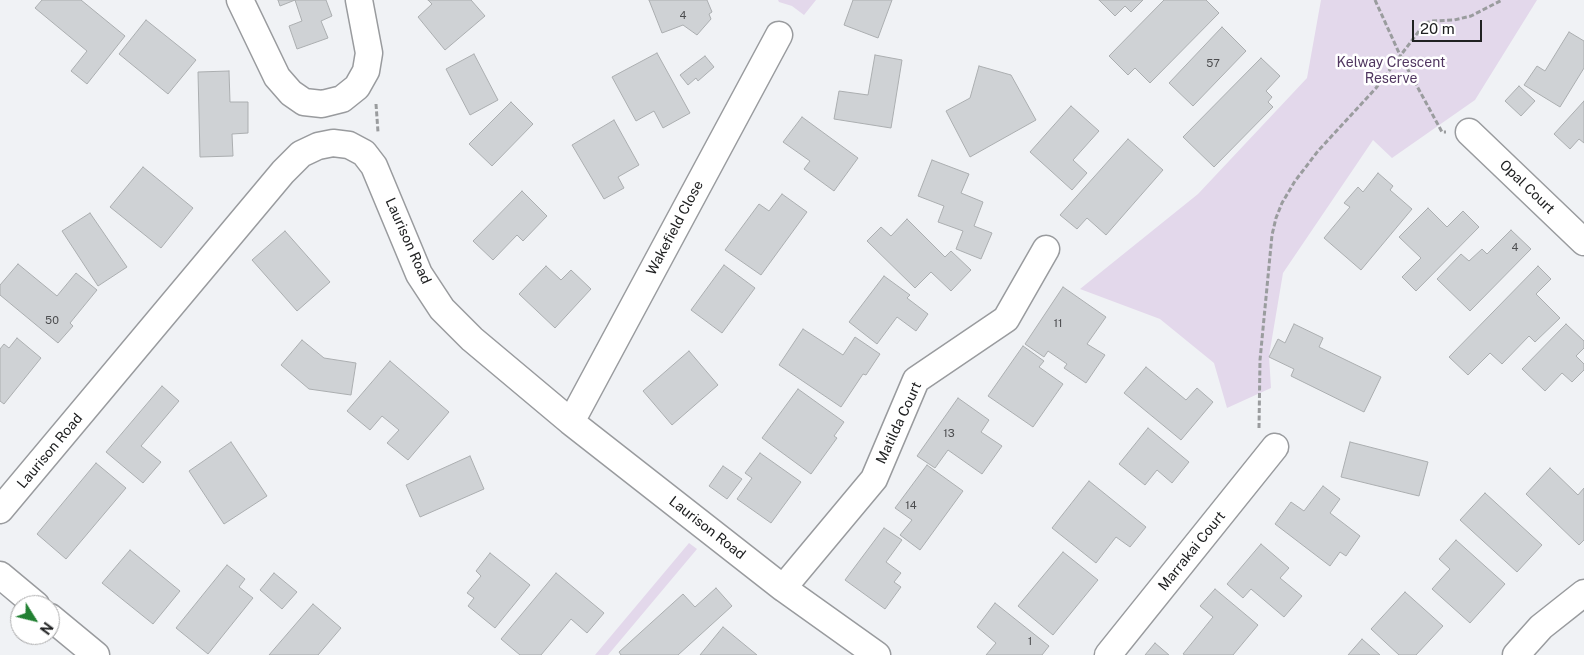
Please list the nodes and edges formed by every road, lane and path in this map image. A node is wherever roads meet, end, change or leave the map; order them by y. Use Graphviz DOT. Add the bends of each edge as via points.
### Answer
graph roads {
  1 [pos="240,0"];
  2 [pos="360,0"];
  3 [pos="1376,0"];
  4 [pos="1502,0"];
  5 [pos="779,35"];
  6 [pos="1400,55"];
  7 [pos="366,71"];
  8 [pos="1469,132"];
  9 [pos="374,166"];
  10 [pos="1584,242"];
  11 [pos="1046,250"];
  12 [pos="571,422"];
  13 [pos="1275,447"];
  14 [pos="0,510"];
  15 [pos="0,576"];
  16 [pos="783,588"];
  17 [pos="1584,593"];
  18 [pos="24,595"];
  19 [pos="60,625"];
  20 [pos="96,655"];
  21 [pos="877,655"];
  22 [pos="1108,655"];
  23 [pos="1516,655"];
  1 -- 7 [label="street" via="277,77 304,102 322,104 342,98"];
  2 -- 7 [label="street" via="369,53"];
  3 -- 6 [label="path"];
  4 -- 6 [label="path" via="1471,16 1425,23"];
  5 -- 12 [label="street, Wakefield Close"];
  6 -- 8 [label="path" via="1442,132"];
  6 -- 13 [label="path" via="1371,94 1295,181 1276,218 1260,360 1258,428"];
  7 -- 9 [label="path" via="375,86 378,146"];
  8 -- 10 [label="street, Opal Court"];
  9 -- 12 [label="street, Laurison Road" via="419,274 442,309 472,339"];
  9 -- 14 [label="street, Laurison Road" via="364,153 349,145 318,146 301,154"];
  11 -- 16 [label="street, Matilda Court" via="1006,319 916,380 874,479"];
  12 -- 16 [label="street, Laurison Road"];
  13 -- 22 [label="street, Marrakai Court"];
  15 -- 18 [label="street"];
  16 -- 21 [label="street, Laurison Road"];
  17 -- 23 [label="street" via="1541,626"];
  19 -- 20 [label="street"];
}
